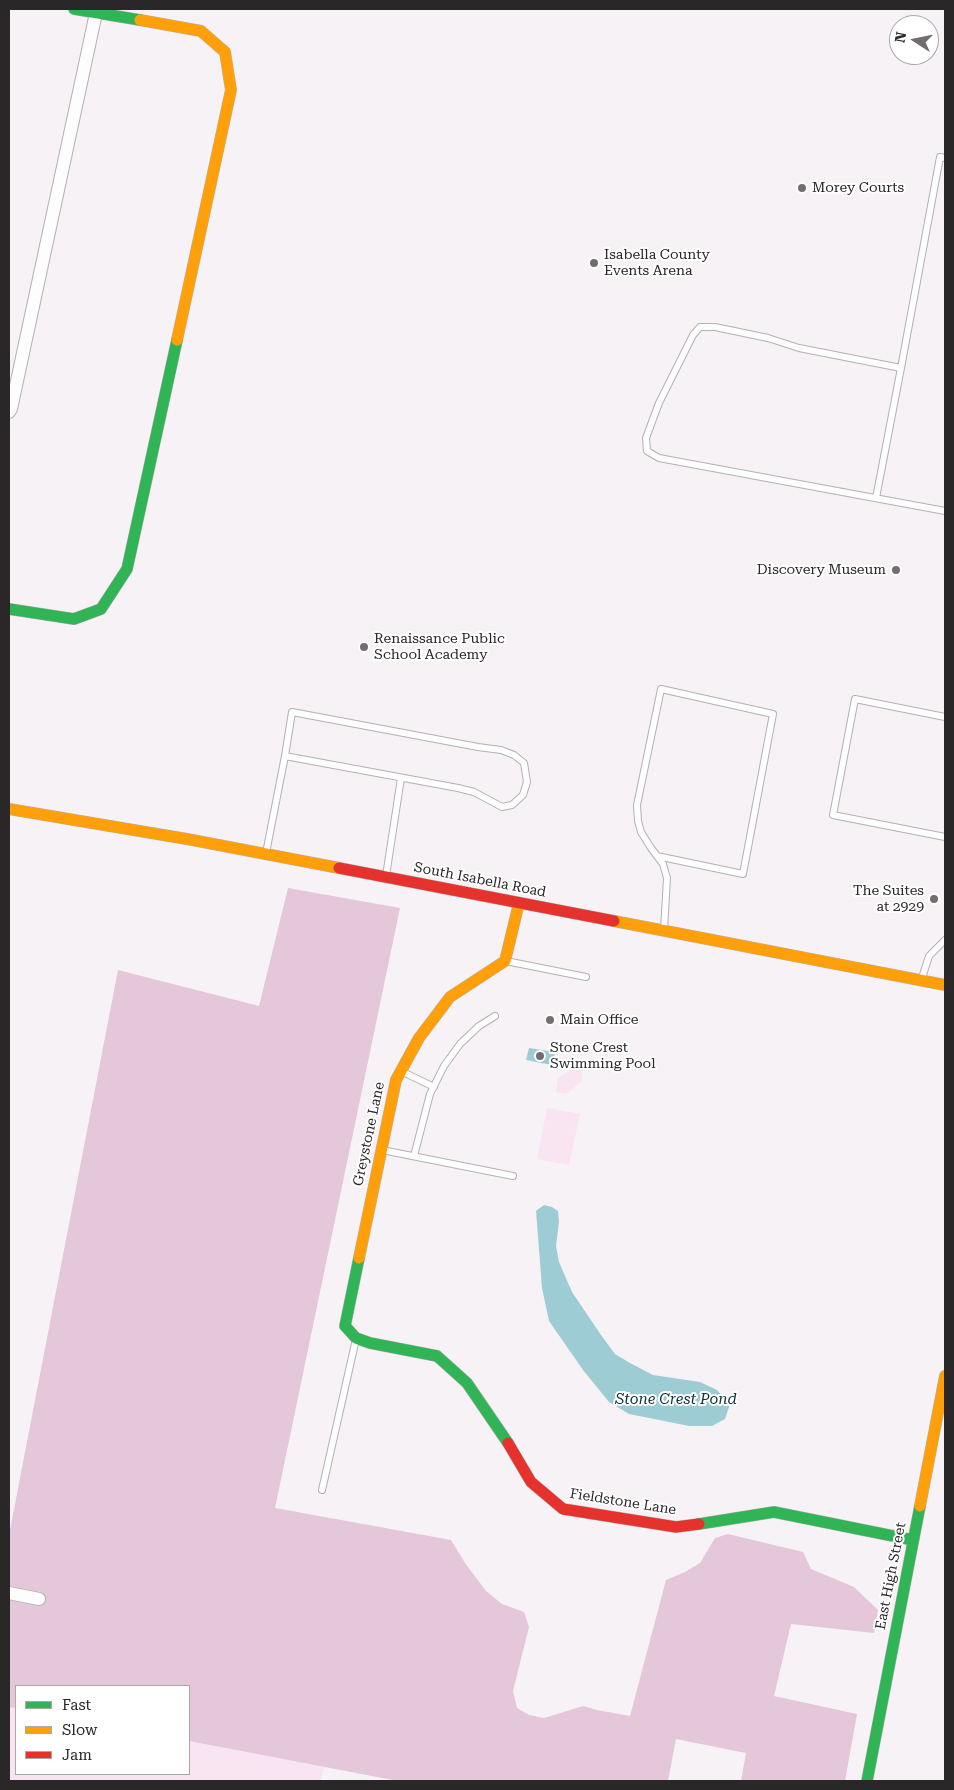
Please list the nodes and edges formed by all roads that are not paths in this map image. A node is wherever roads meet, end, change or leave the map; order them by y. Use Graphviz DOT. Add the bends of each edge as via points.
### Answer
graph roads {
  1 [pos="74,9"];
  2 [pos="96,13"];
  3 [pos="945,158"];
  4 [pos="901,368"];
  5 [pos="9,412"];
  6 [pos="876,498"];
  7 [pos="945,511"];
  8 [pos="9,608"];
  9 [pos="945,717"];
  10 [pos="284,756"];
  11 [pos="401,778"];
  12 [pos="9,809"];
  13 [pos="945,837"];
  14 [pos="266,854"];
  15 [pos="657,856"];
  16 [pos="386,877"];
  17 [pos="519,903"];
  18 [pos="664,931"];
  19 [pos="945,940"];
  20 [pos="505,960"];
  21 [pos="586,977"];
  22 [pos="921,980"];
  23 [pos="945,985"];
  24 [pos="495,1016"];
  25 [pos="401,1071"];
  26 [pos="434,1087"];
  27 [pos="381,1150"];
  28 [pos="414,1156"];
  29 [pos="513,1176"];
  30 [pos="356,1338"];
  31 [pos="945,1382"];
  32 [pos="322,1490"];
  33 [pos="913,1540"];
  34 [pos="9,1593"];
  35 [pos="39,1599"];
  36 [pos="867,1781"];
  1 -- 2 [label="street"];
  2 -- 5 [label="street"];
  2 -- 8 [label="street" via="201,31 225,52 231,90 127,569 101,609 74,619"];
  3 -- 4 [label="lane" via="940,157"];
  4 -- 6 [label="lane"];
  4 -- 6 [label="lane" via="715,327 700,327 692,335 646,438 647,451 658,458"];
  6 -- 7 [label="lane"];
  9 -- 13 [label="lane" via="855,699 833,815"];
  10 -- 11 [label="lane"];
  10 -- 11 [label="lane" via="292,712 501,750 524,763 527,782 523,795 512,805 502,808 474,792"];
  10 -- 14 [label="lane"];
  11 -- 16 [label="lane"];
  12 -- 14 [label="street, South Isabella Road"];
  14 -- 16 [label="street, South Isabella Road"];
  15 -- 15 [label="lane" via="641,832 637,805 661,689 774,714 743,874"];
  15 -- 18 [label="lane" via="667,878"];
  16 -- 17 [label="street, South Isabella Road"];
  17 -- 18 [label="street, South Isabella Road"];
  17 -- 20 [label="street"];
  18 -- 22 [label="street, South Isabella Road"];
  19 -- 22 [label="lane" via="929,956"];
  20 -- 21 [label="lane"];
  20 -- 25 [label="street, Greystone Lane" via="450,996 419,1038"];
  22 -- 23 [label="street, South Isabella Road"];
  24 -- 26 [label="lane" via="460,1044"];
  25 -- 26 [label="lane"];
  25 -- 27 [label="street, Greystone Lane" via="396,1080"];
  26 -- 28 [label="lane"];
  27 -- 28 [label="lane"];
  27 -- 30 [label="street, Greystone Lane" via="345,1326"];
  28 -- 29 [label="lane"];
  30 -- 32 [label="lane"];
  30 -- 33 [label="street, Fieldstone Lane" via="437,1356 467,1383 531,1482 563,1509 676,1527 774,1512"];
  31 -- 33 [label="street, East High Street"];
  33 -- 36 [label="street, East High Street"];
  34 -- 35 [label="street"];
}
